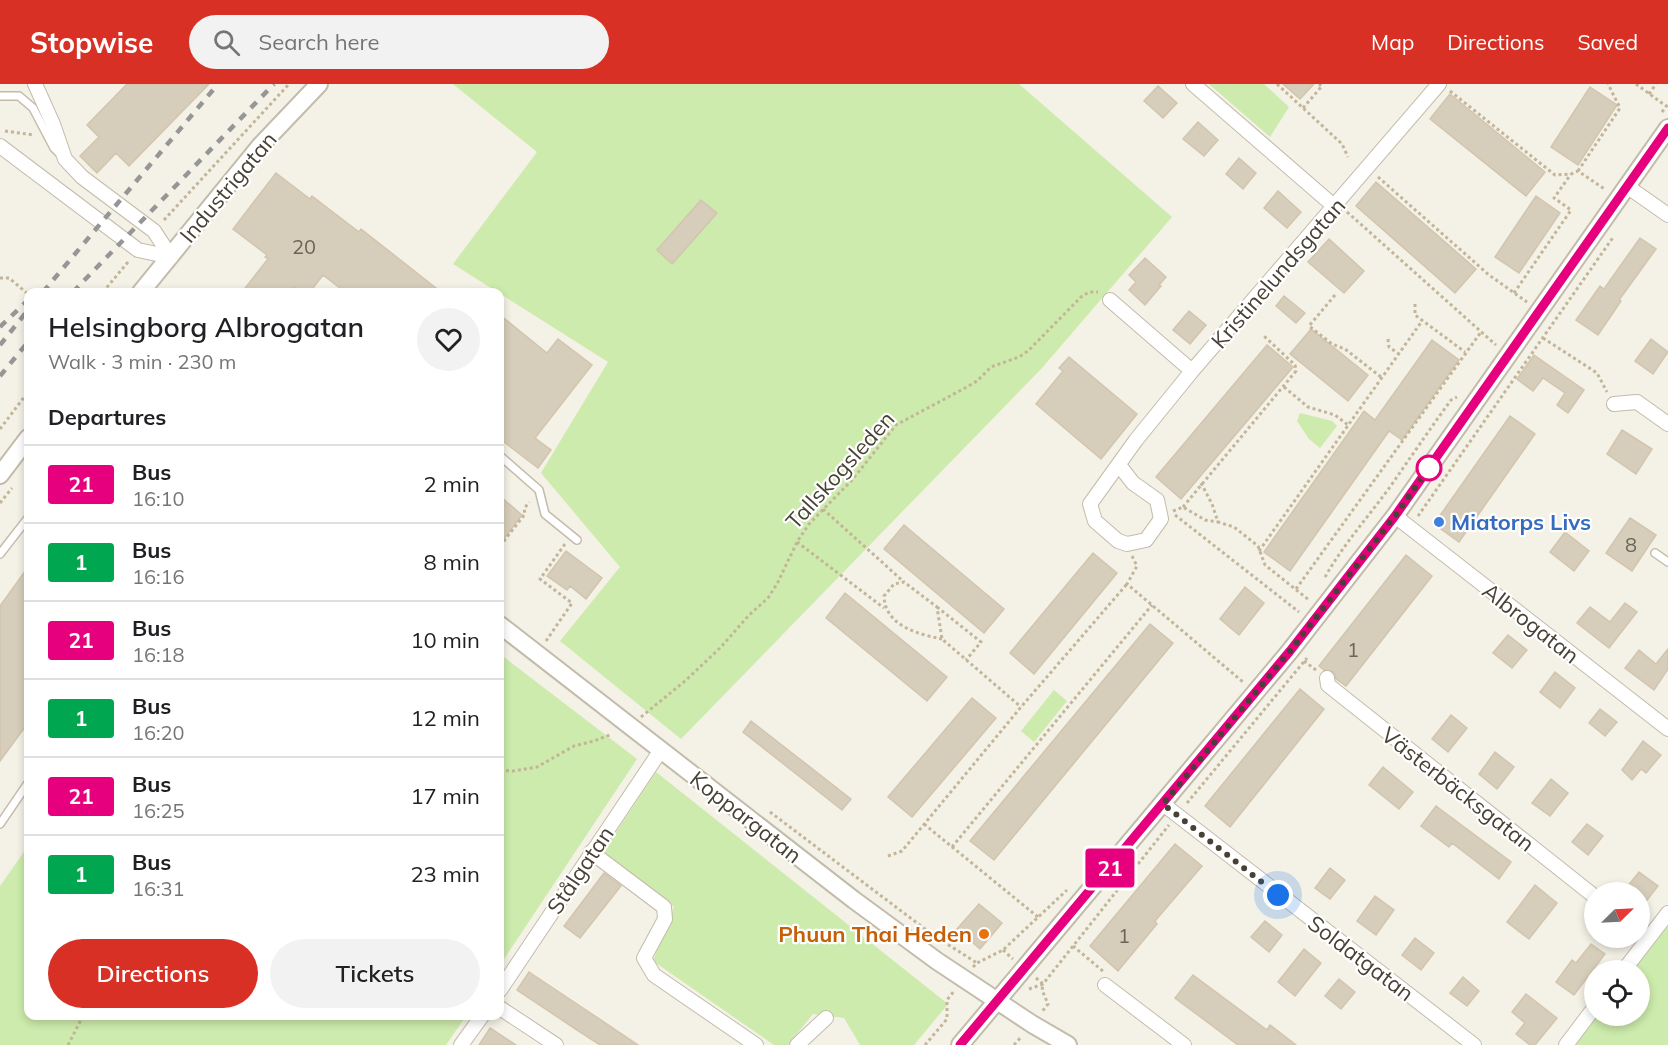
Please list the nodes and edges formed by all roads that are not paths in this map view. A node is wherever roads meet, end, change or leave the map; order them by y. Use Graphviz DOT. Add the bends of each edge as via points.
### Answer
graph roads {
  1 [pos="35,84"];
  2 [pos="319,84"];
  3 [pos="1193,84"];
  4 [pos="1441,84"];
  5 [pos="0,96"];
  6 [pos="1664,122"];
  7 [pos="0,146"];
  8 [pos="65,159"];
  9 [pos="1628,187"];
  10 [pos="1336,206"];
  11 [pos="1668,215"];
  12 [pos="171,257"];
  13 [pos="144,288"];
  14 [pos="1110,300"];
  15 [pos="1192,371"];
  16 [pos="1614,404"];
  17 [pos="1668,424"];
  18 [pos="24,443"];
  19 [pos="504,459"];
  20 [pos="1119,465"];
  21 [pos="0,475"];
  22 [pos="1395,516"];
  23 [pos="24,523"];
  24 [pos="574,538"];
  25 [pos="1655,553"];
  26 [pos="0,554"];
  27 [pos="1668,562"];
  28 [pos="504,628"];
  29 [pos="1327,678"];
  30 [pos="1668,729"];
  31 [pos="661,750"];
  32 [pos="24,789"];
  33 [pos="1163,804"];
  34 [pos="0,824"];
  35 [pos="591,852"];
  36 [pos="1584,888"];
  37 [pos="1668,913"];
  38 [pos="1650,930"];
  39 [pos="504,984"];
  40 [pos="1105,985"];
  41 [pos="998,1002"];
  42 [pos="504,1011"];
  43 [pos="826,1018"];
  44 [pos="479,1020"];
  45 [pos="1584,1021"];
  46 [pos="461,1045"];
  47 [pos="556,1045"];
  48 [pos="756,1045"];
  49 [pos="797,1045"];
  50 [pos="960,1045"];
  51 [pos="1068,1045"];
  52 [pos="1184,1045"];
  53 [pos="1474,1045"];
  54 [pos="1566,1045"];
  1 -- 8 [label="street"];
  2 -- 12 [label="street, Industrigatan" via="260,146"];
  3 -- 10 [label="street"];
  4 -- 10 [label="street, Kristinelundsgatan"];
  5 -- 8 [label="lane" via="19,96 33,108 54,148"];
  6 -- 9 [label="street"];
  7 -- 12 [label="street" via="138,250"];
  8 -- 12 [label="street" via="82,177 154,231"];
  9 -- 11 [label="street"];
  9 -- 22 [label="street"];
  10 -- 15 [label="street, Kristinelundsgatan"];
  12 -- 13 [label="street, Industrigatan"];
  14 -- 15 [label="street"];
  15 -- 20 [label="street, Kristinelundsgatan"];
  16 -- 17 [label="street" via="1637,402"];
  18 -- 21 [label="street"];
  19 -- 24 [label="lane" via="539,490 545,514"];
  20 -- 20 [label="street, Kristinelundsgatan" via="1090,504 1095,521 1118,541 1127,544 1146,540 1161,519 1157,500 1133,483"];
  22 -- 30 [label="street, Albrogatan"];
  22 -- 33 [label="street" via="1315,605 1290,651"];
  23 -- 26 [label="lane"];
  25 -- 27 [label="lane"];
  28 -- 31 [label="street, Koppargatan"];
  29 -- 36 [label="street, Västerbäcksgatan" via="1328,685"];
  31 -- 35 [label="street, Stålgatan"];
  31 -- 41 [label="street, Koppargatan" via="854,900"];
  32 -- 34 [label="lane"];
  33 -- 41 [label="street"];
  33 -- 53 [label="street, Soldatgatan"];
  35 -- 39 [label="street, Stålgatan"];
  35 -- 48 [label="street" via="664,907 666,919 644,958 654,975"];
  37 -- 38 [label="street"];
  40 -- 52 [label="street"];
  41 -- 50 [label="street"];
  41 -- 51 [label="street, Koppargatan"];
  42 -- 47 [label="street"];
  43 -- 49 [label="street"];
  44 -- 46 [label="street"];
  45 -- 54 [label="street"];
}
